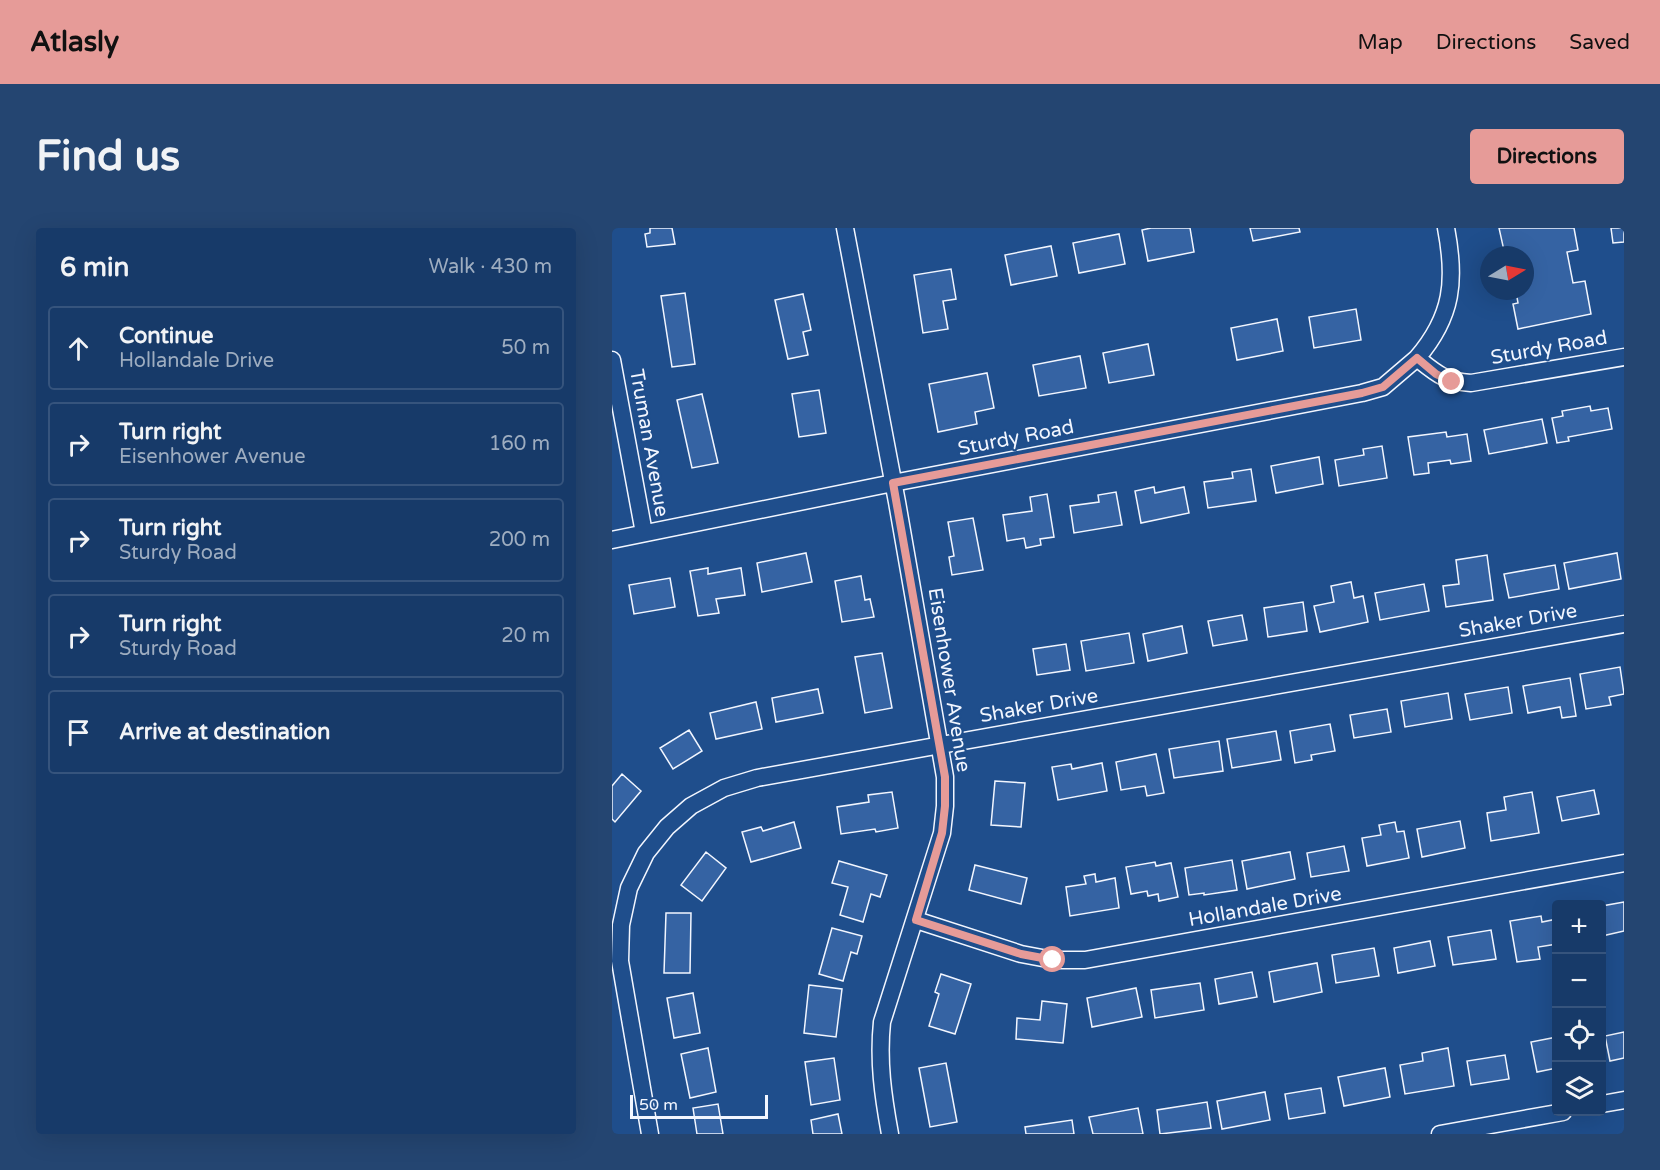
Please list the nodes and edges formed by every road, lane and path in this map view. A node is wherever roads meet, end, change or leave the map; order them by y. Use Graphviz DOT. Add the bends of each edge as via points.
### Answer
graph roads {
  1 [pos="845,228"];
  2 [pos="1446,228"];
  3 [pos="1624,357"];
  4 [pos="1417,358"];
  5 [pos="612,360"];
  6 [pos="893,483"];
  7 [pos="644,533"];
  8 [pos="612,540"];
  9 [pos="1624,624"];
  10 [pos="941,745"];
  11 [pos="1624,863"];
  12 [pos="916,920"];
  13 [pos="619,998"];
  14 [pos="1624,1100"];
  15 [pos="1606,1103"];
  16 [pos="1552,1114"];
  17 [pos="650,1134"];
  18 [pos="890,1134"];
  19 [pos="1440,1134"];
  1 -- 6 [label="street, Eisenhower Avenue"];
  2 -- 4 [label="street, Sturdy Road" via="1452,272 1449,297 1430,343"];
  3 -- 4 [label="street, Sturdy Road" via="1471,383 1452,382"];
  4 -- 6 [label="street, Sturdy Road" via="1383,387 1362,393"];
  5 -- 7 [label="street, Truman Avenue"];
  6 -- 7 [label="street, Sturdy Road"];
  6 -- 10 [label="street, Eisenhower Avenue"];
  7 -- 8 [label="street, Sturdy Road"];
  9 -- 10 [label="street, Shaker Drive"];
  10 -- 12 [label="street, Eisenhower Avenue" via="945,787 942,833"];
  10 -- 13 [label="street, Shaker Drive" via="757,778 724,788 691,806 646,853 629,888 621,925"];
  11 -- 12 [label="street, Hollandale Drive" via="1084,960 1021,954"];
  12 -- 18 [label="street, Eisenhower Avenue" via="882,1022 881,1084"];
  13 -- 17 [label="street, Shaker Drive"];
  14 -- 15 [label="street"];
  16 -- 19 [label="street"];
}
